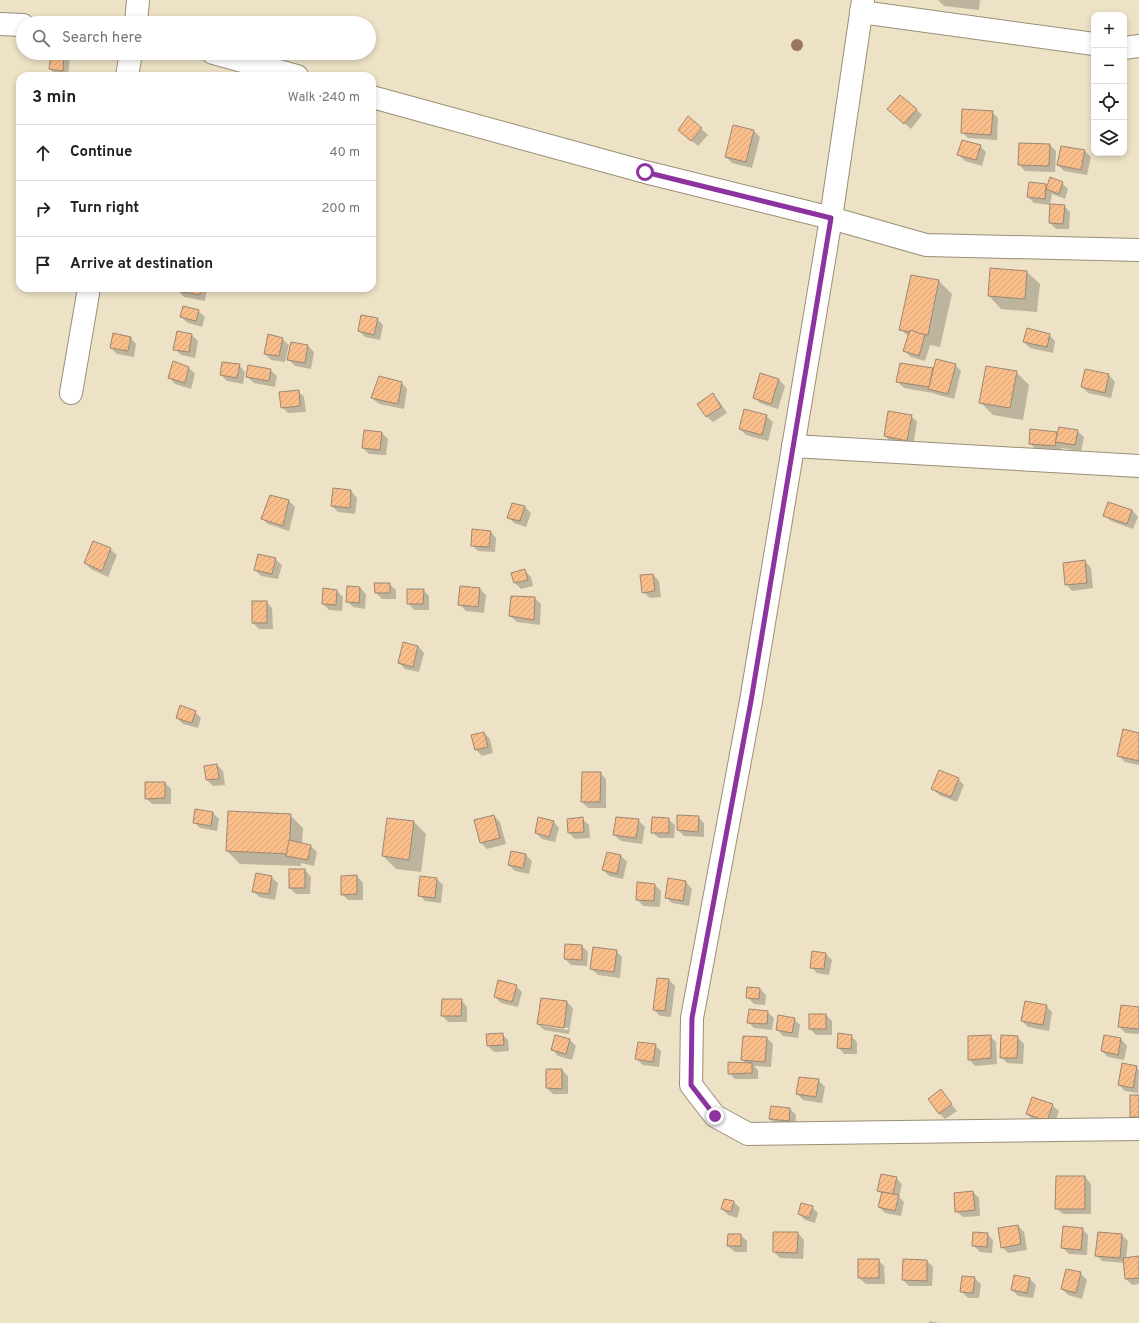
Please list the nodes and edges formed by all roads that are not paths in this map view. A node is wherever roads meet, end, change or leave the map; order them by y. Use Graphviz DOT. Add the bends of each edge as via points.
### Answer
graph roads {
  1 [pos="138,0"];
  2 [pos="862,6"];
  3 [pos="137,16"];
  4 [pos="0,24"];
  5 [pos="16,25"];
  6 [pos="1091,44"];
  7 [pos="1139,46"];
  8 [pos="1127,48"];
  9 [pos="130,60"];
  10 [pos="239,60"];
  11 [pos="128,72"];
  12 [pos="282,72"];
  13 [pos="376,98"];
  14 [pos="831,218"];
  15 [pos="1139,250"];
  16 [pos="89,292"];
  17 [pos="71,393"];
  18 [pos="793,446"];
  19 [pos="1139,466"];
  20 [pos="1139,1129"];
  1 -- 3 [label="street"];
  2 -- 6 [label="street"];
  2 -- 14 [label="street"];
  4 -- 5 [label="street"];
  7 -- 8 [label="street"];
  9 -- 11 [label="street"];
  10 -- 12 [label="street"];
  13 -- 14 [label="street" via="645,172"];
  14 -- 15 [label="street" via="926,245"];
  14 -- 18 [label="street"];
  16 -- 17 [label="street"];
  18 -- 19 [label="street"];
  18 -- 20 [label="street" via="751,701 692,1018 691,1085 715,1116 748,1134"];
}
